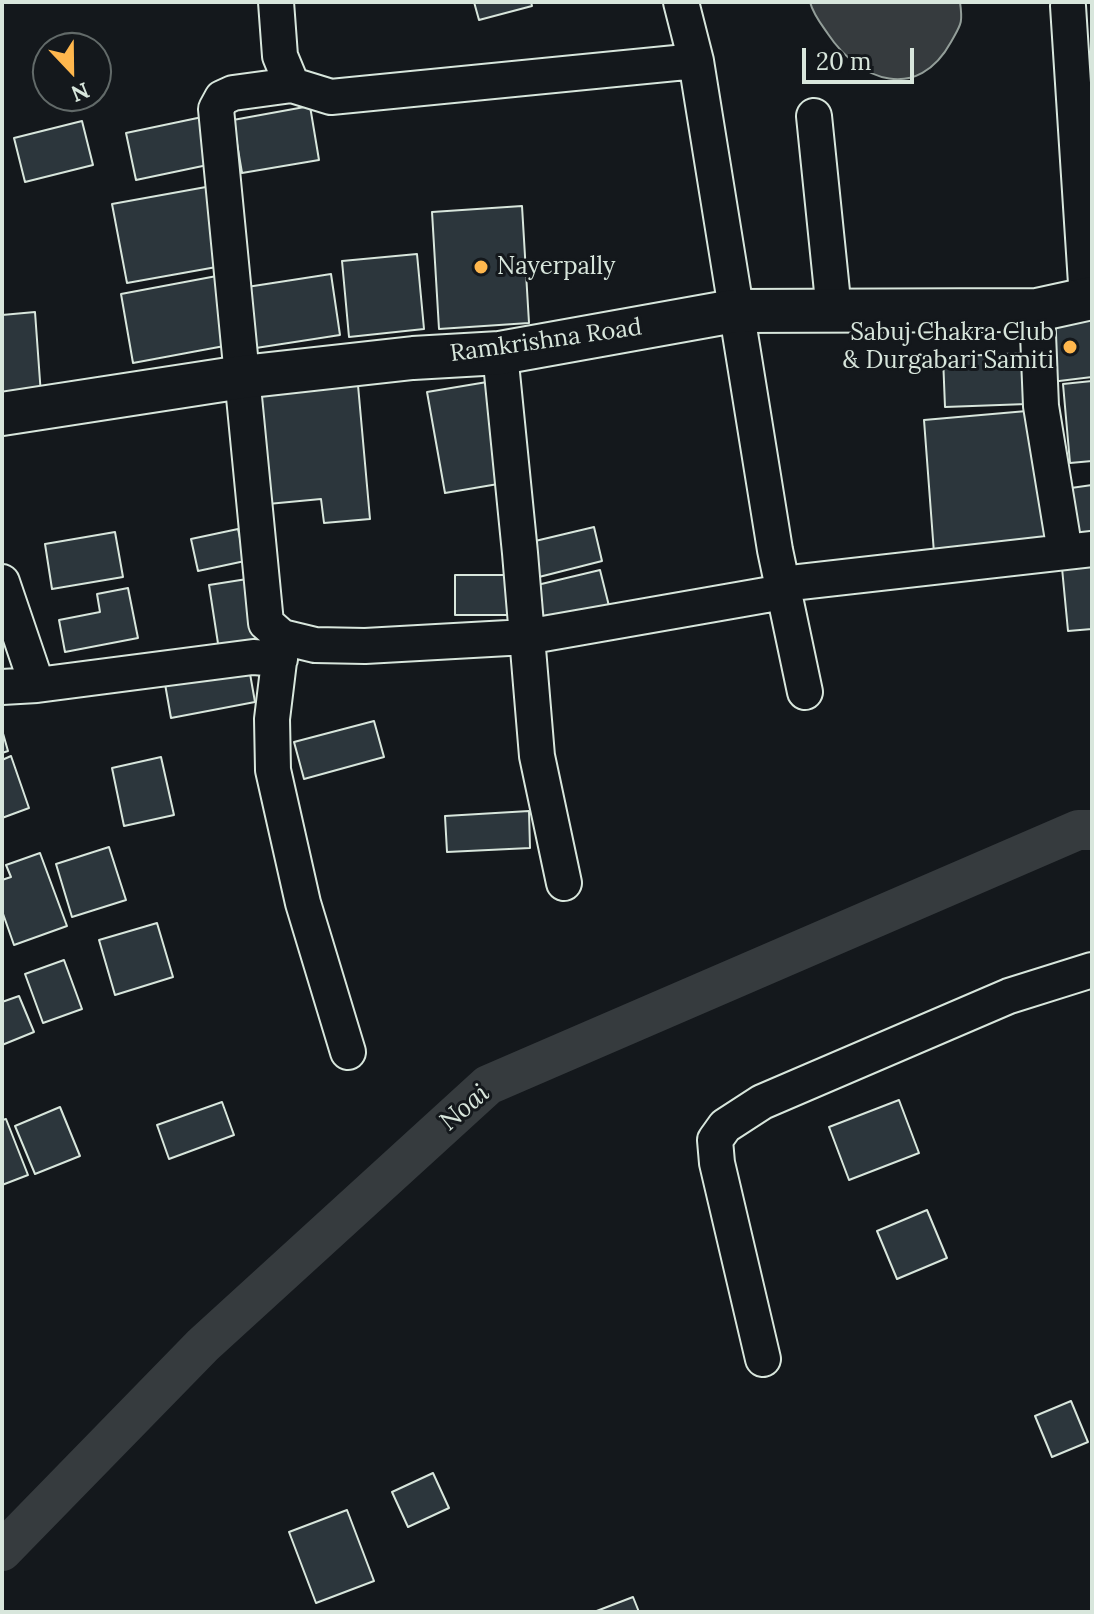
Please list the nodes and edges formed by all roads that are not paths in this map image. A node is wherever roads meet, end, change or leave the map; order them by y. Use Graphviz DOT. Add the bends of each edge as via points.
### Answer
graph roads {
  1 [pos="276,2"];
  2 [pos="681,2"];
  3 [pos="1074,4"];
  4 [pos="696,61"];
  5 [pos="292,85"];
  6 [pos="814,116"];
  7 [pos="1090,298"];
  8 [pos="1037,310"];
  9 [pos="734,311"];
  10 [pos="834,311"];
  11 [pos="500,353"];
  12 [pos="242,377"];
  13 [pos="2,414"];
  14 [pos="1079,551"];
  15 [pos="2,582"];
  16 [pos="783,588"];
  17 [pos="526,637"];
  18 [pos="281,648"];
  19 [pos="37,685"];
  20 [pos="2,687"];
  21 [pos="805,692"];
  22 [pos="564,883"];
  23 [pos="1092,970"];
  24 [pos="348,1052"];
  25 [pos="763,1359"];
  1 -- 5 [label="street" via="280,56"];
  2 -- 4 [label="street"];
  3 -- 7 [label="street"];
  4 -- 5 [label="street" via="331,97"];
  4 -- 9 [label="street"];
  5 -- 12 [label="street" via="233,93 216,109"];
  6 -- 10 [label="street"];
  7 -- 8 [label="street, Ramkrishna Road"];
  8 -- 10 [label="street, Ramkrishna Road"];
  8 -- 14 [label="street" via="1041,406"];
  9 -- 10 [label="street, Ramkrishna Road"];
  9 -- 11 [label="street, Ramkrishna Road"];
  9 -- 16 [label="street"];
  11 -- 12 [label="street, Ramkrishna Road"];
  11 -- 17 [label="street"];
  12 -- 13 [label="street, Ramkrishna Road"];
  12 -- 18 [label="street" via="266,623"];
  14 -- 16 [label="street"];
  15 -- 19 [label="street"];
  16 -- 17 [label="street"];
  16 -- 21 [label="street"];
  17 -- 18 [label="street"];
  17 -- 22 [label="street" via="537,756"];
  18 -- 19 [label="street" via="253,657"];
  18 -- 24 [label="street" via="272,719 273,770 303,903"];
  19 -- 20 [label="street"];
  23 -- 25 [label="street" via="1009,996 762,1102 725,1126 715,1140 717,1163"];
}
